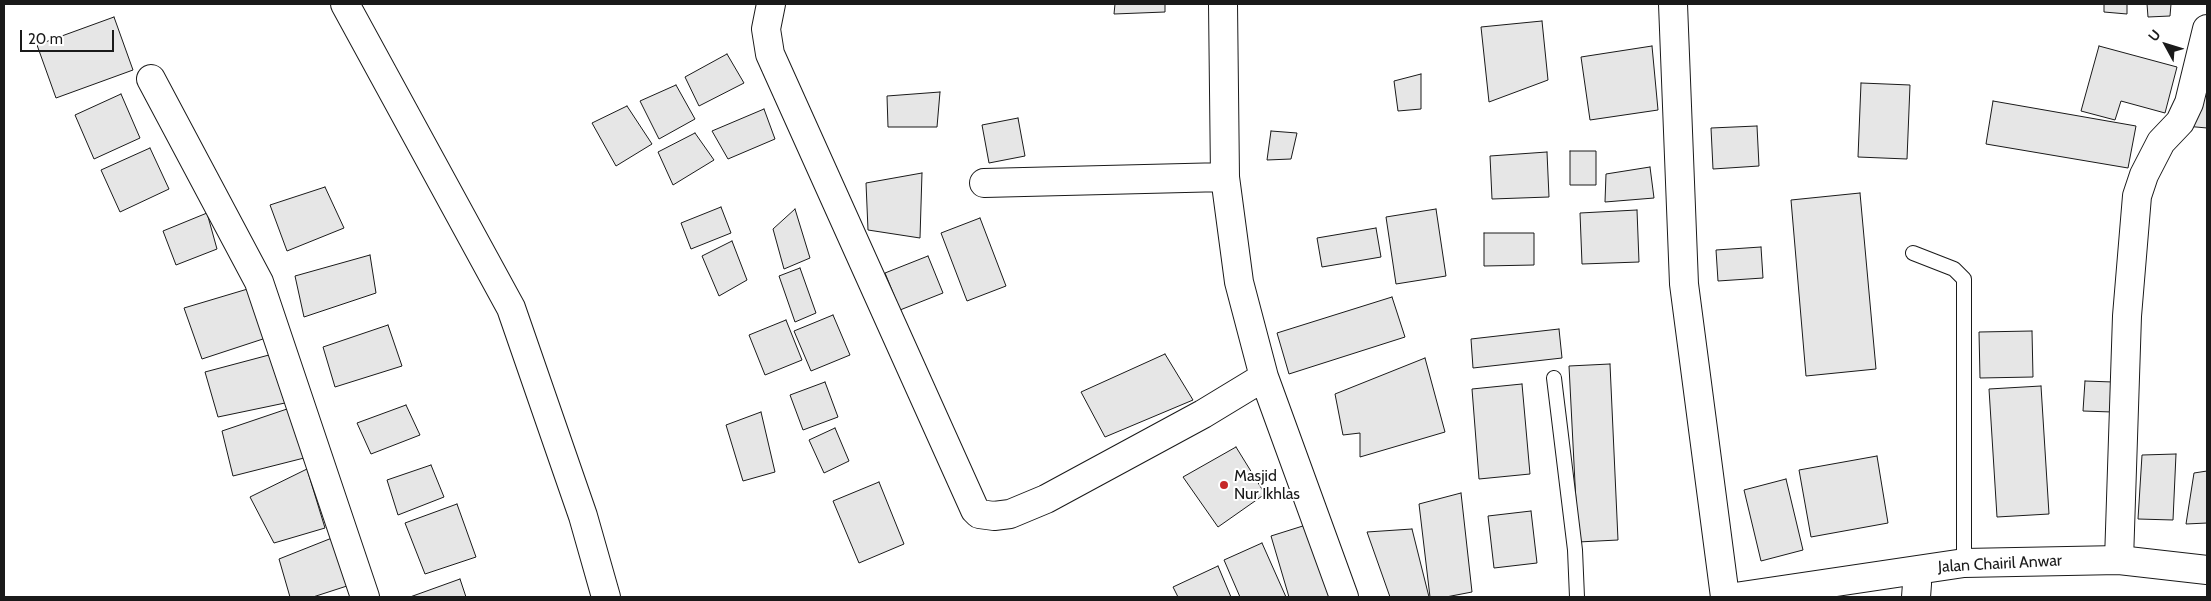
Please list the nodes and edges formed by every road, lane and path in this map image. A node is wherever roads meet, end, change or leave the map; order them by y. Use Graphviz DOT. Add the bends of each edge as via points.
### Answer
graph roads {
  1 [pos="345,4"];
  2 [pos="771,4"];
  3 [pos="1223,4"];
  4 [pos="1673,4"];
  5 [pos="2207,29"];
  6 [pos="151,79"];
  7 [pos="1225,177"];
  8 [pos="984,183"];
  9 [pos="1913,253"];
  10 [pos="1264,377"];
  11 [pos="1554,378"];
  12 [pos="2119,560"];
  13 [pos="1964,563"];
  14 [pos="2207,570"];
  15 [pos="2207,586"];
  16 [pos="1917,591"];
  17 [pos="365,597"];
  18 [pos="606,597"];
  19 [pos="1344,597"];
  20 [pos="1577,597"];
  21 [pos="1725,597"];
  22 [pos="1735,597"];
  23 [pos="1853,597"];
  1 -- 18 [label="street" via="511,308 580,507"];
  2 -- 10 [label="street" via="766,29 770,54 953,465 979,514 1010,514 1046,499"];
  3 -- 7 [label="street"];
  4 -- 21 [label="street" via="1684,284"];
  5 -- 12 [label="street" via="2189,103 2180,122 2162,142 2136,196 2126,336"];
  6 -- 17 [label="street" via="259,282"];
  7 -- 8 [label="street"];
  7 -- 10 [label="street" via="1239,282"];
  9 -- 13 [label="lane" via="1954,269 1964,279"];
  10 -- 19 [label="street"];
  11 -- 20 [label="lane" via="1575,550"];
  12 -- 13 [label="street, Jalan Chairil Anwar"];
  12 -- 14 [label="street, Jalan Chairil Anwar"];
  13 -- 22 [label="street, Jalan Chairil Anwar"];
  15 -- 16 [label="street, Jalan Chairil Anwar" via="2125,578"];
  16 -- 23 [label="street, Jalan Chairil Anwar"];
}
